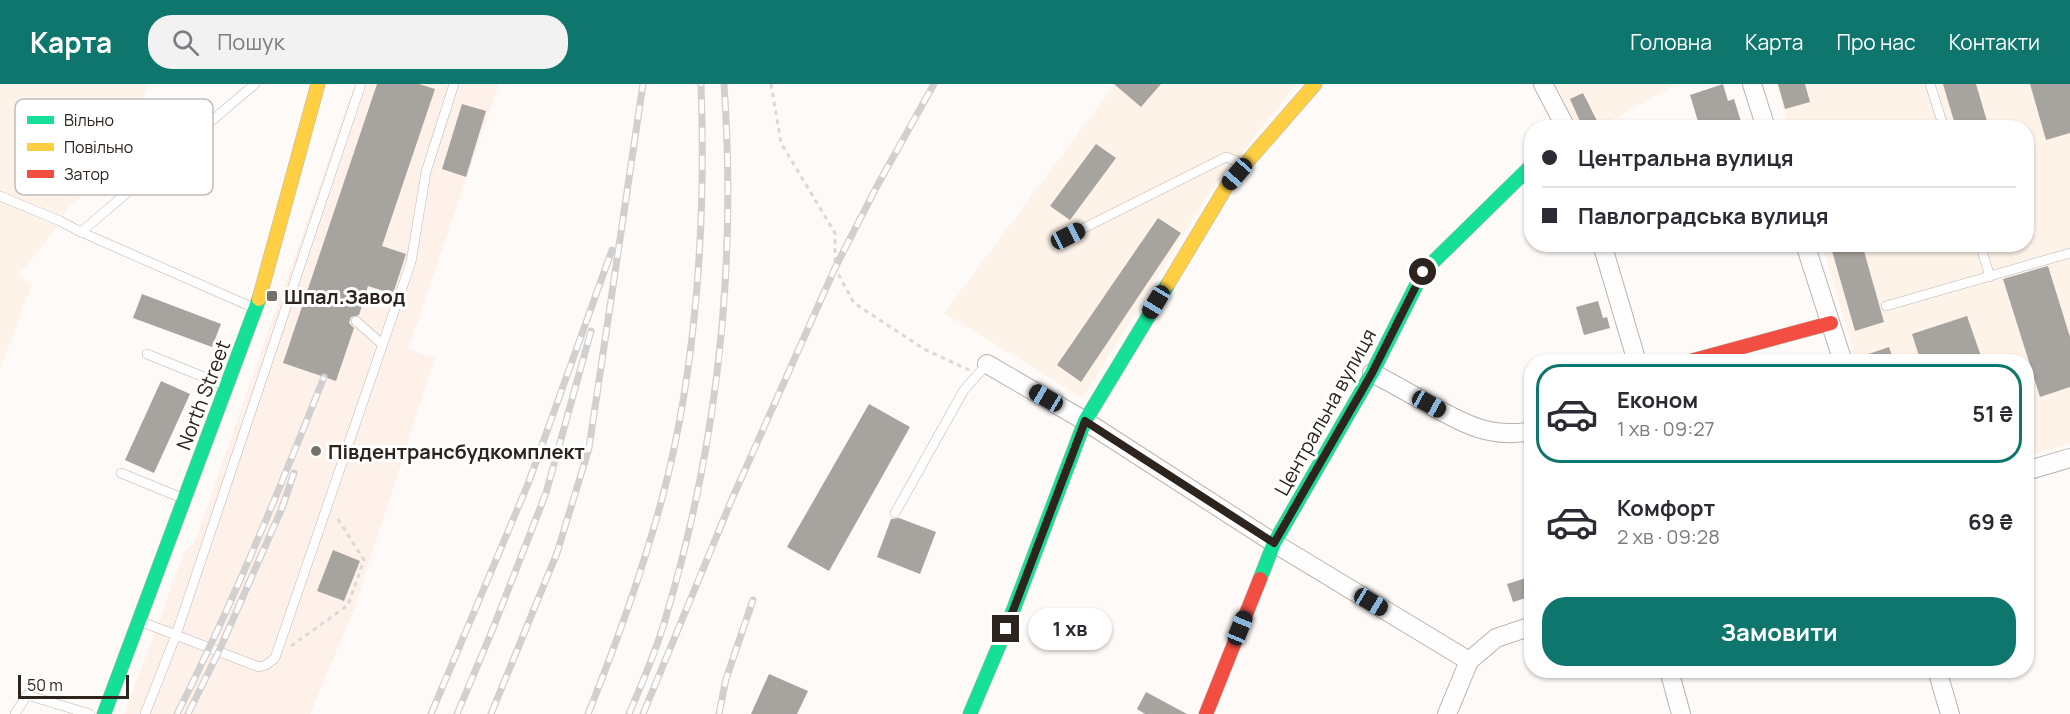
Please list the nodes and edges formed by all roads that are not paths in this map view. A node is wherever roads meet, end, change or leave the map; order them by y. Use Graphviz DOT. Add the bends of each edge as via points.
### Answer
graph roads {
  1 [pos="255,84"];
  2 [pos="318,84"];
  3 [pos="361,84"];
  4 [pos="454,84"];
  5 [pos="1315,84"];
  6 [pos="1543,84"];
  7 [pos="1752,84"];
  8 [pos="1930,84"];
  9 [pos="213,119"];
  10 [pos="1562,120"];
  11 [pos="1764,120"];
  12 [pos="1941,120"];
  13 [pos="1245,165"];
  14 [pos="1524,173"];
  15 [pos="124,195"];
  16 [pos="0,196"];
  17 [pos="81,231"];
  18 [pos="1068,236"];
  19 [pos="1604,252"];
  20 [pos="1808,252"];
  21 [pos="1982,252"];
  22 [pos="2070,253"];
  23 [pos="1990,277"];
  24 [pos="1886,306"];
  25 [pos="256,309"];
  26 [pos="357,321"];
  27 [pos="1831,322"];
  28 [pos="382,344"];
  29 [pos="147,354"];
  30 [pos="1635,354"];
  31 [pos="1716,354"];
  32 [pos="1841,354"];
  33 [pos="983,369"];
  34 [pos="1372,373"];
  35 [pos="228,387"];
  36 [pos="1085,421"];
  37 [pos="1524,433"];
  38 [pos="2070,458"];
  39 [pos="2034,469"];
  40 [pos="121,472"];
  41 [pos="184,499"];
  42 [pos="895,513"];
  43 [pos="1274,543"];
  44 [pos="139,622"];
  45 [pos="1524,629"];
  46 [pos="176,635"];
  47 [pos="1469,661"];
  48 [pos="1671,678"];
  49 [pos="1939,678"];
  50 [pos="15,714"];
  51 [pos="90,714"];
  52 [pos="104,714"];
  53 [pos="145,714"];
  54 [pos="970,714"];
  55 [pos="1206,714"];
  56 [pos="1447,714"];
  57 [pos="1681,714"];
  58 [pos="1950,714"];
  1 -- 9 [label="lane"];
  2 -- 25 [label="street, North Street"];
  3 -- 46 [label="lane"];
  4 -- 28 [label="lane" via="426,172 411,262"];
  5 -- 13 [label="street"];
  6 -- 10 [label="street"];
  7 -- 11 [label="street"];
  8 -- 12 [label="lane"];
  13 -- 18 [label="lane" via="1226,157"];
  13 -- 36 [label="street" via="1228,184"];
  14 -- 34 [label="street, Центральна вулиця" via="1423,272"];
  15 -- 17 [label="lane"];
  16 -- 17 [label="lane"];
  17 -- 25 [label="lane"];
  19 -- 30 [label="street"];
  20 -- 27 [label="street"];
  21 -- 23 [label="lane"];
  22 -- 23 [label="lane"];
  23 -- 24 [label="lane"];
  25 -- 35 [label="street, North Street"];
  26 -- 28 [label="lane"];
  27 -- 31 [label="street"];
  27 -- 32 [label="street"];
  28 -- 46 [label="lane" via="275,658 259,667"];
  29 -- 35 [label="lane"];
  33 -- 36 [label="street"];
  33 -- 42 [label="lane" via="964,390"];
  34 -- 37 [label="street" via="1467,425 1492,432"];
  34 -- 43 [label="street, Центральна вулиця"];
  35 -- 41 [label="street, North Street"];
  36 -- 43 [label="street"];
  36 -- 54 [label="street"];
  38 -- 39 [label="street"];
  40 -- 41 [label="lane"];
  41 -- 44 [label="street, North Street"];
  43 -- 47 [label="street"];
  43 -- 55 [label="street, Центральна вулиця"];
  44 -- 46 [label="lane"];
  44 -- 52 [label="street, North Street"];
  45 -- 47 [label="street" via="1496,638"];
  46 -- 53 [label="lane"];
  47 -- 56 [label="street"];
  48 -- 57 [label="street"];
  49 -- 58 [label="street"];
  50 -- 51 [label="lane" via="27,695"];
}
